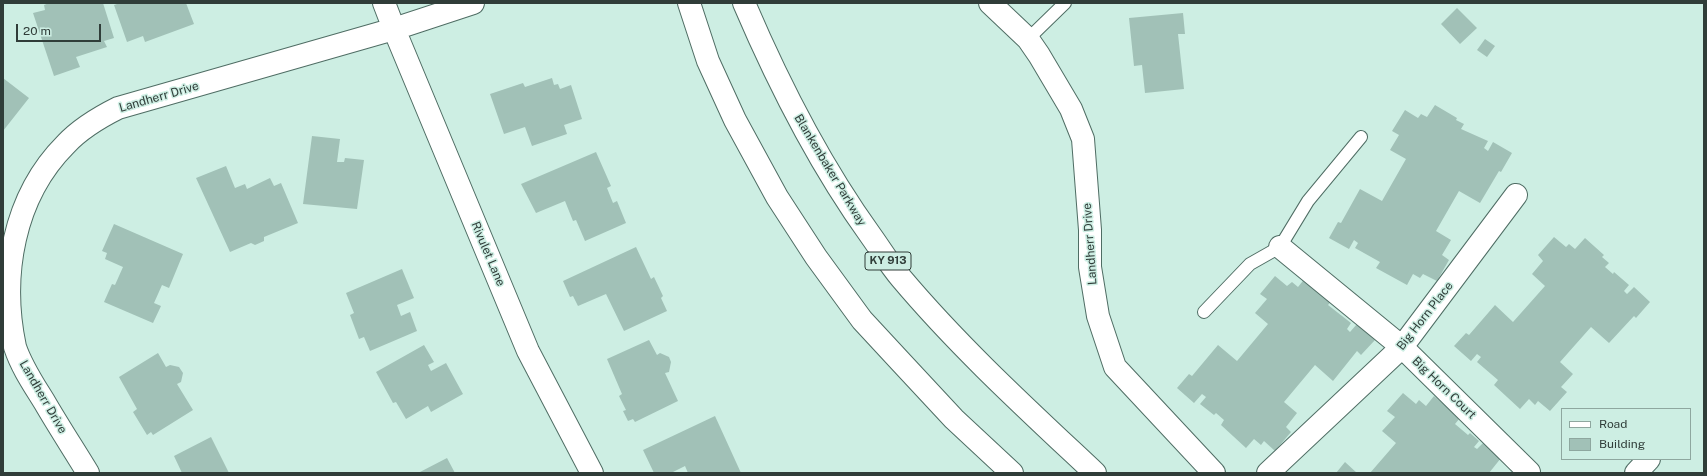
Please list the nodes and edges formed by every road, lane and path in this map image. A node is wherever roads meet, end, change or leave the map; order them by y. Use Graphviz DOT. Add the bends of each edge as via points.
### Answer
graph roads {
  1 [pos="384,3"];
  2 [pos="473,3"];
  3 [pos="689,3"];
  4 [pos="744,3"];
  5 [pos="990,3"];
  6 [pos="1065,3"];
  7 [pos="394,30"];
  8 [pos="1028,39"];
  9 [pos="1361,137"];
  10 [pos="1516,195"];
  11 [pos="1280,247"];
  12 [pos="1204,312"];
  13 [pos="1402,347"];
  14 [pos="1648,460"];
  15 [pos="1530,472"];
  16 [pos="88,473"];
  17 [pos="592,473"];
  18 [pos="1012,473"];
  19 [pos="1095,473"];
  20 [pos="1214,473"];
  21 [pos="1268,473"];
  22 [pos="1636,473"];
  1 -- 7 [label="street, Rivulet Lane"];
  2 -- 7 [label="street, Landherr Drive"];
  3 -- 18 [label="street" via="708,61 735,120 777,197 816,257 862,320 889,350 954,419"];
  4 -- 19 [label="street, Blankenbaker Parkway / KY 913" via="767,57 807,135 848,205 900,277 948,332"];
  5 -- 8 [label="street, Landherr Drive"];
  6 -- 8 [label="lane"];
  7 -- 16 [label="street, Landherr Drive" via="118,108 100,117 66,143 39,176 22,205 11,237 5,280 7,314 15,347 25,370"];
  7 -- 17 [label="street, Rivulet Lane" via="528,351"];
  8 -- 20 [label="street, Landherr Drive" via="1071,109 1083,139 1090,230 1090,267 1098,316 1115,367"];
  9 -- 11 [label="lane" via="1308,201"];
  10 -- 13 [label="street, Big Horn Place"];
  11 -- 12 [label="lane" via="1250,264"];
  11 -- 13 [label="street, Big Horn Court"];
  13 -- 15 [label="street, Big Horn Court"];
  13 -- 21 [label="street, Big Horn Place"];
  14 -- 22 [label="street"];
}
